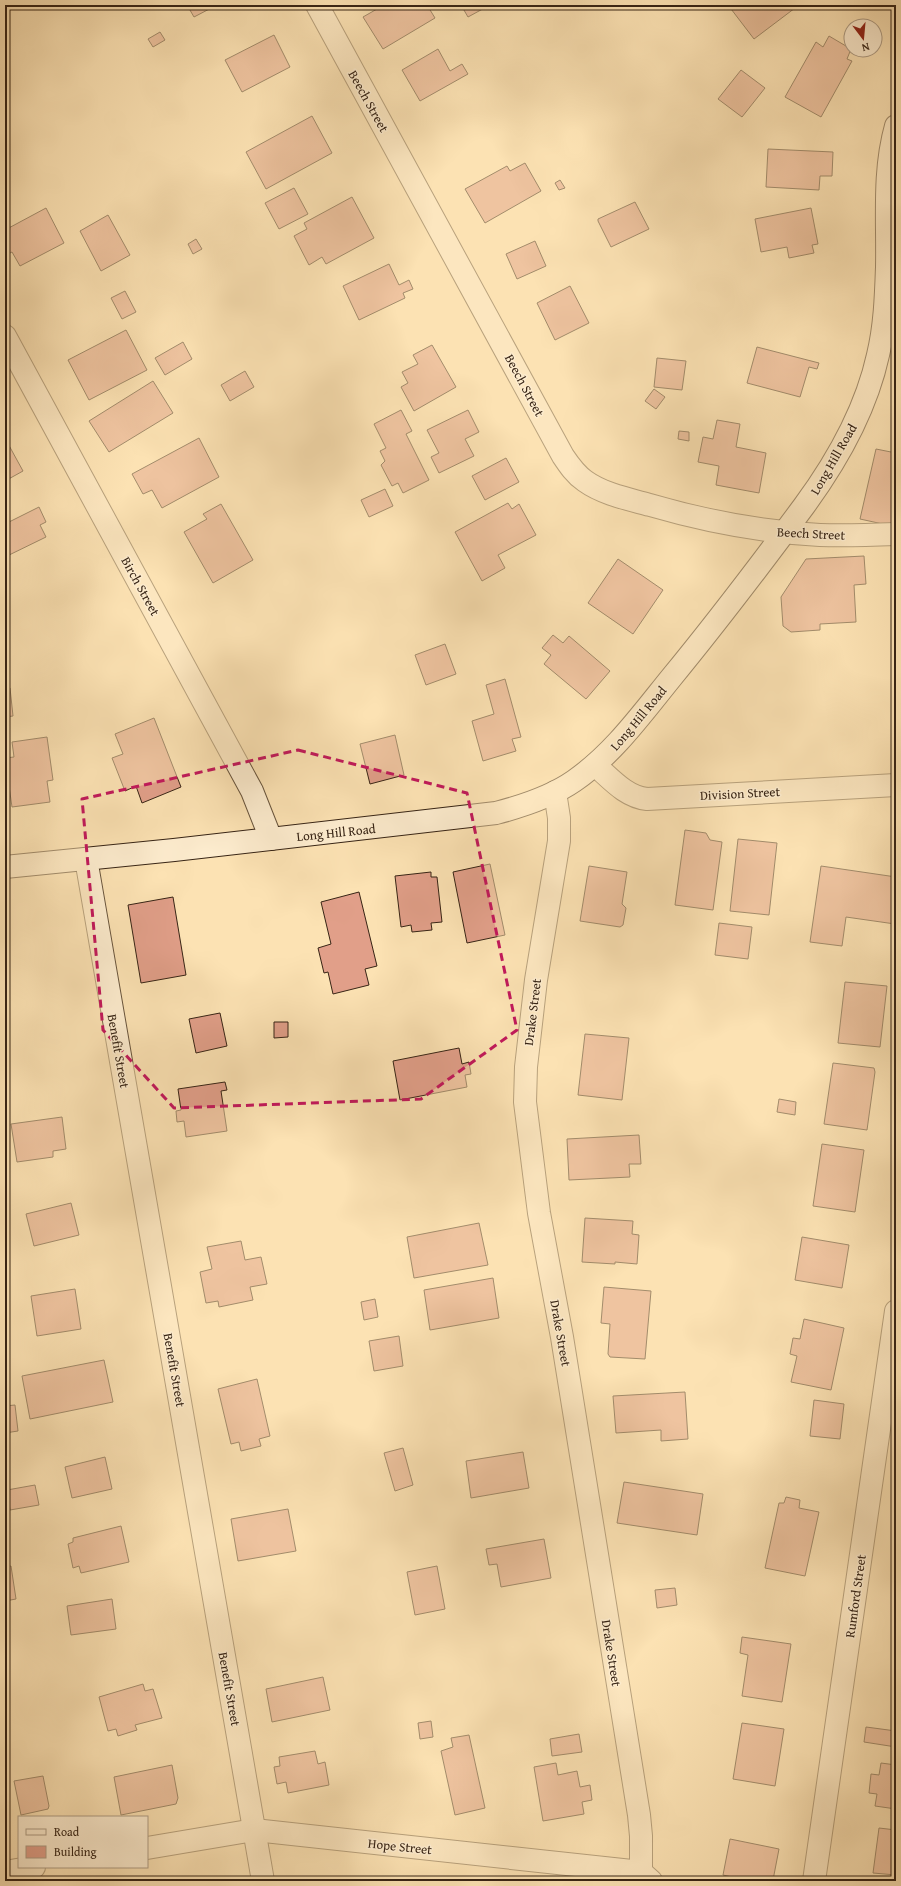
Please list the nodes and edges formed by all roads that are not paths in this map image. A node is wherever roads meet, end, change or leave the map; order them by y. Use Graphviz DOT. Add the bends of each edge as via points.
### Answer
graph roads {
  1 [pos="317,5"];
  2 [pos="896,126"];
  3 [pos="5,336"];
  4 [pos="785,532"];
  5 [pos="896,534"];
  6 [pos="595,765"];
  7 [pos="896,785"];
  8 [pos="555,792"];
  9 [pos="271,839"];
  10 [pos="86,859"];
  11 [pos="5,867"];
  12 [pos="896,1311"];
  13 [pos="254,1830"];
  14 [pos="148,1848"];
  15 [pos="28,1868"];
  16 [pos="5,1872"];
  17 [pos="646,1877"];
  18 [pos="263,1881"];
  19 [pos="814,1881"];
  1 -- 4 [label="street, Beech Street" via="563,456 573,470 597,489 614,495 708,520"];
  2 -- 4 [label="street, Long Hill Road" via="887,178 887,268 878,354 866,396 844,444 820,484"];
  3 -- 9 [label="street, Birch Street" via="252,791"];
  4 -- 5 [label="street, Beech Street" via="821,535"];
  4 -- 6 [label="street, Long Hill Road" via="629,730"];
  6 -- 7 [label="street, Division Street" via="628,793 647,799"];
  6 -- 8 [label="street, Long Hill Road"];
  8 -- 9 [label="street, Long Hill Road" via="518,807 490,814"];
  8 -- 17 [label="street, Drake Street" via="559,841 536,980 526,1067 525,1102 539,1213 564,1345 639,1815"];
  9 -- 10 [label="street, Long Hill Road"];
  10 -- 11 [label="street, Long Hill Road"];
  10 -- 13 [label="street, Benefit Street"];
  12 -- 19 [label="street, Rumford Street"];
  13 -- 14 [label="street, Hope Street"];
  13 -- 17 [label="street, Hope Street"];
  13 -- 18 [label="street, Benefit Street"];
  15 -- 16 [label="street"];
}
